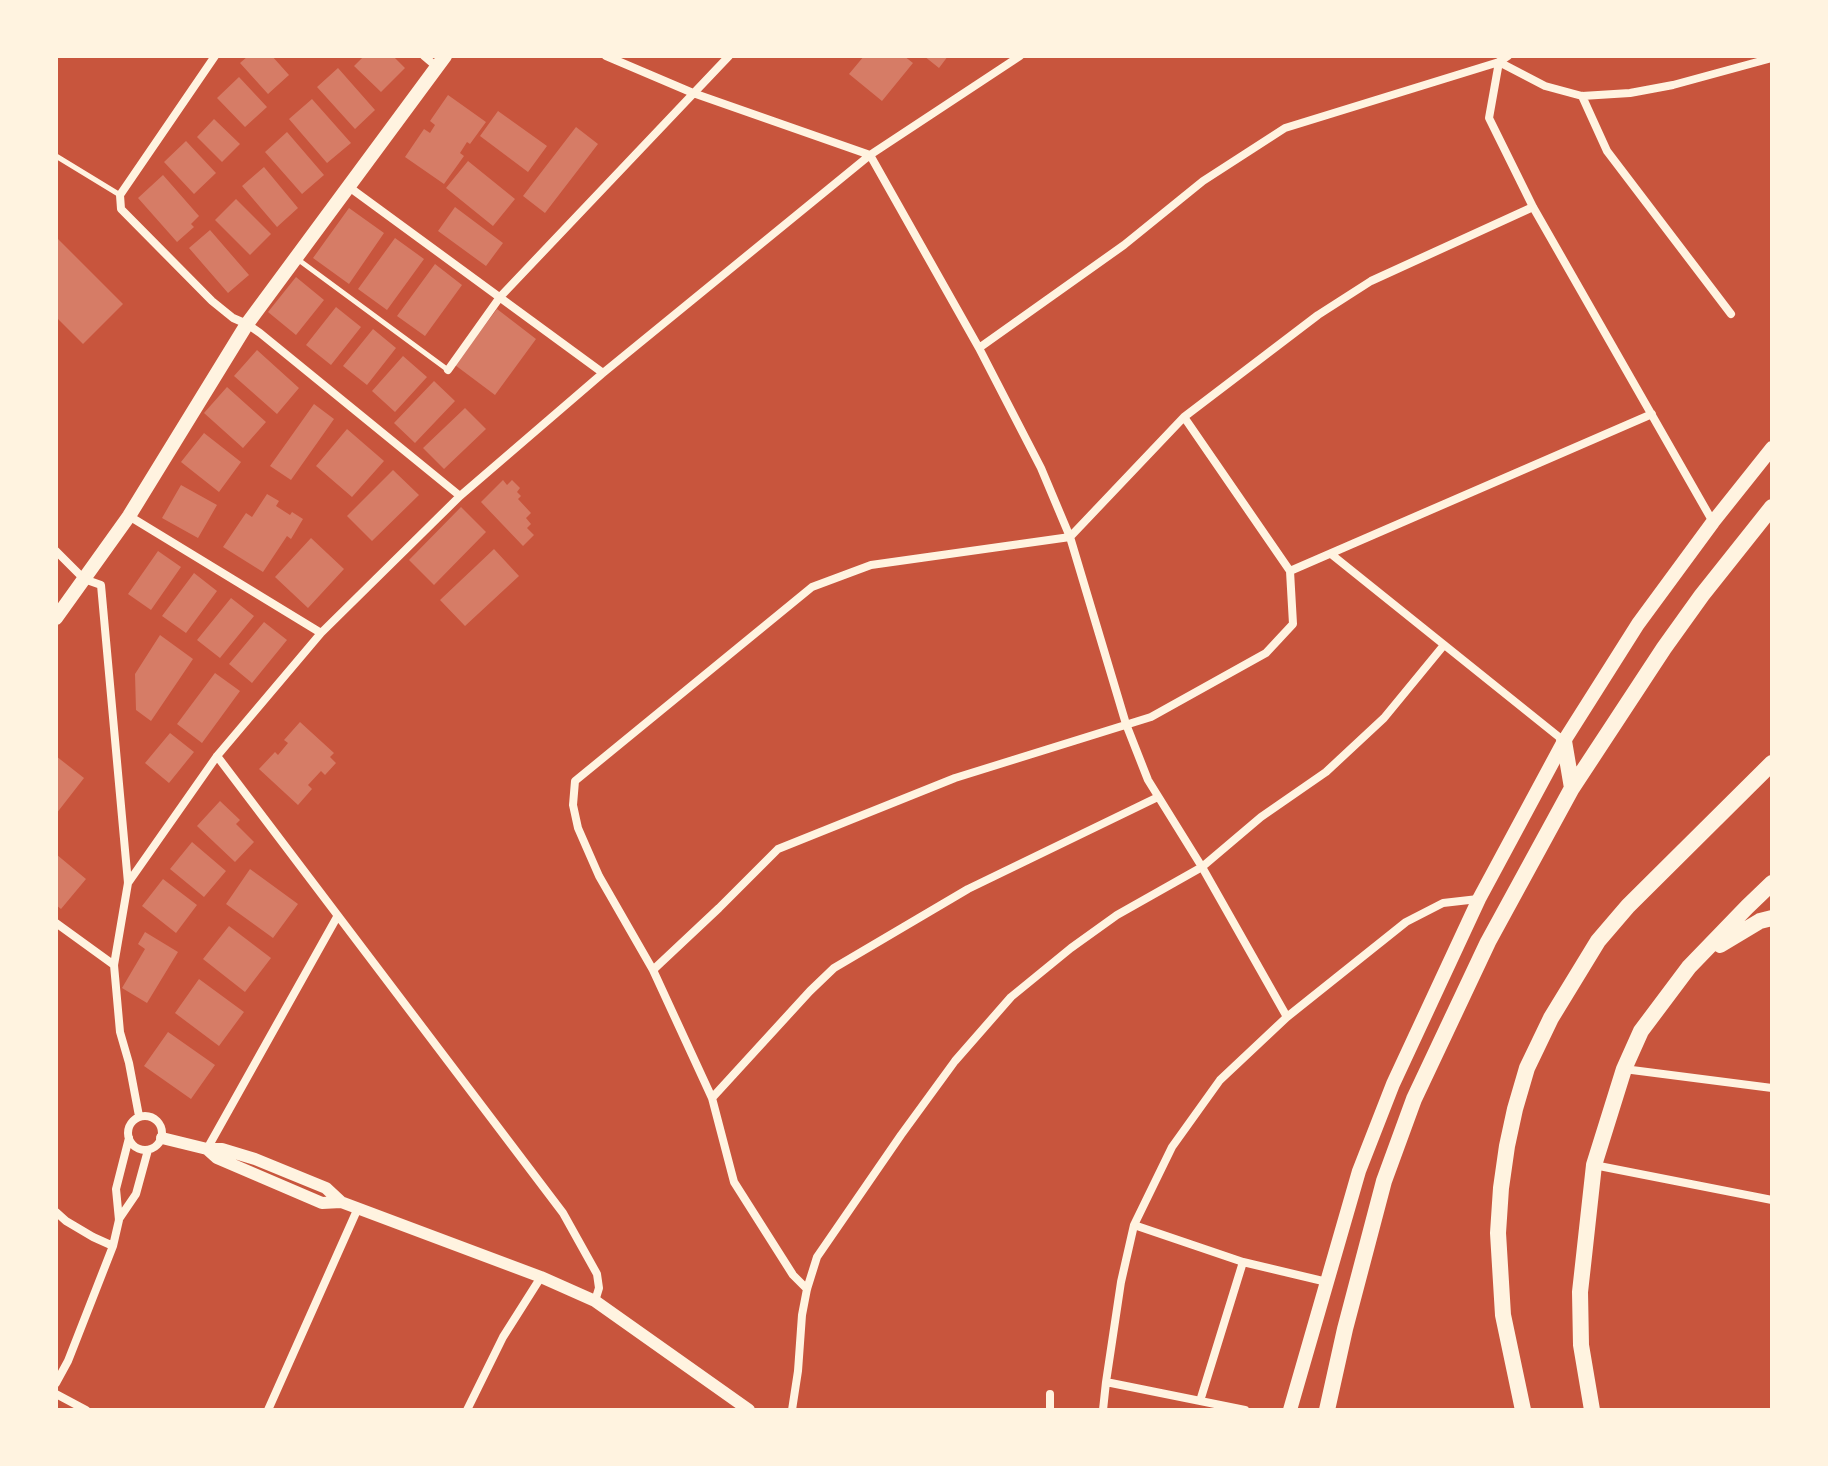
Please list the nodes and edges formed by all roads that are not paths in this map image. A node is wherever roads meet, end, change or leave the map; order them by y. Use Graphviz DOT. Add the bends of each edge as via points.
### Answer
graph roads {
  1 [pos="215,56"];
  2 [pos="424,56"];
  3 [pos="606,56"];
  4 [pos="729,56"];
  5 [pos="1020,56"];
  6 [pos="1508,56"];
  7 [pos="1772,58"];
  8 [pos="1497,59"];
  9 [pos="441,62"];
  10 [pos="693,93"];
  11 [pos="1582,96"];
  12 [pos="870,155"];
  13 [pos="56,156"];
  14 [pos="349,187"];
  15 [pos="120,195"];
  16 [pos="1533,207"];
  17 [pos="295,258"];
  18 [pos="500,297"];
  19 [pos="1731,314"];
  20 [pos="247,324"];
  21 [pos="979,348"];
  22 [pos="448,370"];
  23 [pos="603,373"];
  24 [pos="1652,414"];
  25 [pos="1184,417"];
  26 [pos="1772,448"];
  27 [pos="460,496"];
  28 [pos="1772,507"];
  29 [pos="129,516"];
  30 [pos="1713,522"];
  31 [pos="1070,537"];
  32 [pos="56,551"];
  33 [pos="1331,554"];
  34 [pos="1290,571"];
  35 [pos="84,579"];
  36 [pos="56,618"];
  37 [pos="321,633"];
  38 [pos="1444,645"];
  39 [pos="1126,724"];
  40 [pos="1564,741"];
  41 [pos="217,756"];
  42 [pos="1772,763"];
  43 [pos="1572,788"];
  44 [pos="1158,797"];
  45 [pos="1202,867"];
  46 [pos="128,883"];
  47 [pos="1772,883"];
  48 [pos="1479,899"];
  49 [pos="337,917"];
  50 [pos="1772,918"];
  51 [pos="56,923"];
  52 [pos="114,965"];
  53 [pos="1689,967"];
  54 [pos="653,970"];
  55 [pos="1287,1017"];
  56 [pos="1624,1069"];
  57 [pos="1772,1088"];
  58 [pos="712,1098"];
  59 [pos="139,1116"];
  60 [pos="129,1138"];
  61 [pos="162,1138"];
  62 [pos="207,1149"];
  63 [pos="148,1150"];
  64 [pos="1594,1165"];
  65 [pos="1772,1200"];
  66 [pos="358,1208"];
  67 [pos="56,1212"];
  68 [pos="119,1220"];
  69 [pos="1134,1225"];
  70 [pos="113,1246"];
  71 [pos="1243,1262"];
  72 [pos="541,1277"];
  73 [pos="1327,1282"];
  74 [pos="807,1289"];
  75 [pos="595,1301"];
  76 [pos="1106,1382"];
  77 [pos="56,1383"];
  78 [pos="56,1394"];
  79 [pos="1050,1394"];
  80 [pos="1200,1401"];
  81 [pos="86,1410"];
  82 [pos="268,1410"];
  83 [pos="467,1410"];
  84 [pos="749,1410"];
  85 [pos="792,1410"];
  86 [pos="1050,1410"];
  87 [pos="1103,1410"];
  88 [pos="1245,1410"];
  89 [pos="1290,1410"];
  90 [pos="1327,1410"];
  91 [pos="1523,1410"];
  92 [pos="1592,1410"];
  1 -- 15 [label="street"];
  2 -- 9 [label="street"];
  3 -- 10 [label="street"];
  4 -- 10 [label="street"];
  5 -- 12 [label="street"];
  6 -- 8 [label="street"];
  7 -- 11 [label="street" via="1673,85"];
  8 -- 11 [label="street" via="1545,86"];
  8 -- 16 [label="street" via="1489,118"];
  8 -- 21 [label="street" via="1285,128 1203,181 1124,245"];
  9 -- 14 [label="main road"];
  10 -- 12 [label="street"];
  10 -- 18 [label="street"];
  11 -- 19 [label="street" via="1607,151"];
  12 -- 21 [label="street"];
  12 -- 23 [label="street"];
  13 -- 15 [label="lane"];
  14 -- 17 [label="main road"];
  14 -- 18 [label="street"];
  15 -- 20 [label="street" via="121,209 212,301"];
  16 -- 24 [label="street"];
  16 -- 25 [label="street" via="1371,281"];
  17 -- 20 [label="main road"];
  17 -- 22 [label="lane"];
  18 -- 22 [label="street"];
  18 -- 23 [label="street"];
  20 -- 27 [label="street"];
  20 -- 29 [label="main road"];
  21 -- 31 [label="street"];
  23 -- 27 [label="street"];
  24 -- 30 [label="street"];
  24 -- 33 [label="street"];
  25 -- 31 [label="street"];
  25 -- 34 [label="street"];
  26 -- 30 [label="main road"];
  27 -- 37 [label="street"];
  28 -- 43 [label="main road" via="1664,648"];
  29 -- 35 [label="main road"];
  29 -- 37 [label="street"];
  30 -- 40 [label="main road" via="1638,624"];
  31 -- 39 [label="street"];
  31 -- 54 [label="street" via="871,565 812,587 575,781 578,828"];
  32 -- 35 [label="street"];
  33 -- 34 [label="street"];
  33 -- 38 [label="street"];
  34 -- 39 [label="street" via="1293,624 1266,653 1151,717"];
  35 -- 36 [label="main road"];
  35 -- 46 [label="street" via="101,585"];
  37 -- 41 [label="street"];
  38 -- 40 [label="street"];
  38 -- 45 [label="street" via="1384,718 1326,772"];
  39 -- 44 [label="street"];
  39 -- 54 [label="street" via="955,778 778,849"];
  40 -- 43 [label="main road"];
  40 -- 48 [label="main road"];
  41 -- 46 [label="street"];
  41 -- 49 [label="street"];
  42 -- 91 [label="main road" via="1598,941 1527,1068 1507,1146 1498,1233 1503,1315"];
  43 -- 90 [label="main road" via="1488,942 1414,1099 1384,1181"];
  44 -- 45 [label="street"];
  44 -- 58 [label="street" via="968,889 834,968"];
  45 -- 55 [label="street"];
  45 -- 74 [label="street" via="1117,915 1011,997 955,1061 876,1171 817,1257"];
  46 -- 52 [label="street"];
  47 -- 53 [label="main road"];
  48 -- 55 [label="street" via="1443,903 1406,922"];
  48 -- 73 [label="main road" via="1393,1084 1359,1171"];
  49 -- 62 [label="street"];
  49 -- 75 [label="street" via="563,1213 597,1274"];
  50 -- 53 [label="main road" via="1741,930"];
  51 -- 52 [label="street"];
  52 -- 59 [label="street" via="120,1032"];
  53 -- 56 [label="main road" via="1641,1031"];
  54 -- 58 [label="street"];
  55 -- 69 [label="street" via="1220,1080 1172,1147"];
  56 -- 57 [label="street"];
  56 -- 64 [label="main road"];
  58 -- 74 [label="street" via="734,1182"];
  59 -- 60 [label="street" via="130,1125"];
  59 -- 61 [label="street" via="157,1120"];
  60 -- 63 [label="street" via="136,1148"];
  60 -- 68 [label="street" via="116,1189"];
  61 -- 62 [label="street"];
  61 -- 63 [label="street"];
  62 -- 66 [label="street" via="227,1163 322,1203"];
  63 -- 68 [label="street" via="136,1194"];
  64 -- 65 [label="street"];
  64 -- 92 [label="main road" via="1580,1292 1581,1345"];
  66 -- 72 [label="street"];
  66 -- 82 [label="street"];
  67 -- 70 [label="street"];
  68 -- 70 [label="street"];
  69 -- 71 [label="street"];
  69 -- 76 [label="street"];
  70 -- 77 [label="street"];
  71 -- 73 [label="street"];
  71 -- 80 [label="street"];
  72 -- 75 [label="street"];
  72 -- 83 [label="street" via="503,1337"];
  73 -- 89 [label="main road"];
  74 -- 85 [label="street"];
  75 -- 84 [label="street"];
  76 -- 80 [label="street"];
  76 -- 87 [label="street"];
  78 -- 81 [label="street"];
  79 -- 86 [label="street"];
  80 -- 88 [label="street"];
}
